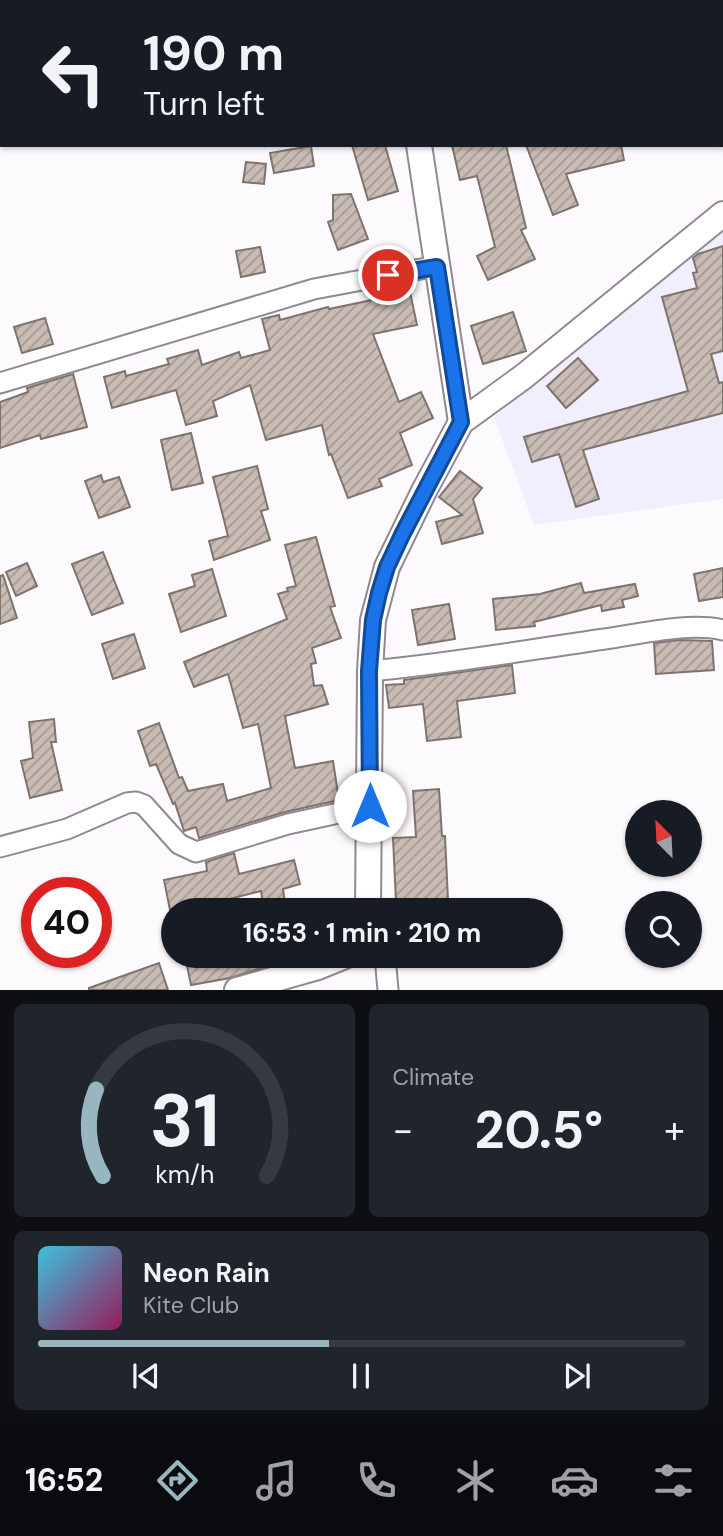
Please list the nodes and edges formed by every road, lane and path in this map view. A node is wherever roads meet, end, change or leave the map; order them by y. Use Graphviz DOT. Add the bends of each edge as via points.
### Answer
graph roads {
  1 [pos="419,147"];
  2 [pos="723,214"];
  3 [pos="437,267"];
  4 [pos="0,383"];
  5 [pos="461,422"];
  6 [pos="723,630"];
  7 [pos="369,671"];
  8 [pos="370,806"];
  9 [pos="0,847"];
  10 [pos="368,898"];
  11 [pos="314,968"];
  12 [pos="386,968"];
  13 [pos="237,990"];
  14 [pos="388,990"];
  1 -- 3 [label="street"];
  2 -- 5 [label="street"];
  3 -- 4 [label="street" via="314,289"];
  3 -- 5 [label="street"];
  5 -- 7 [label="street" via="387,567 373,620"];
  6 -- 7 [label="street" via="653,632"];
  7 -- 8 [label="street"];
  8 -- 9 [label="street" via="196,852 179,844 136,802 67,829"];
  8 -- 10 [label="street"];
  11 -- 13 [label="street"];
  12 -- 14 [label="street"];
}
